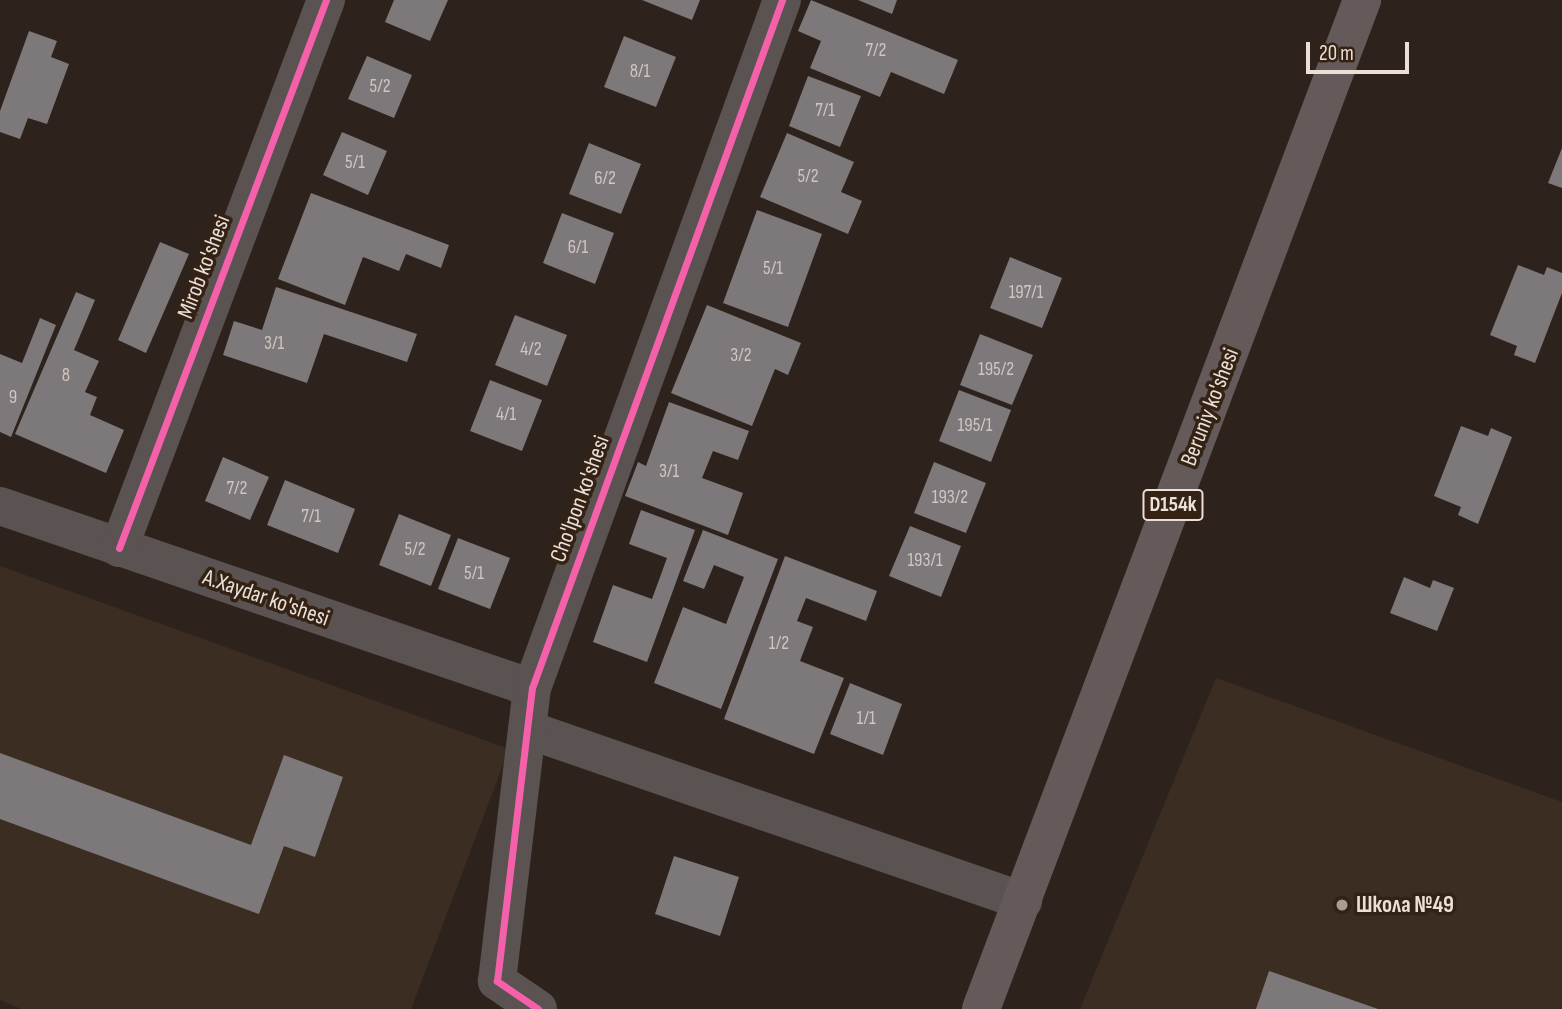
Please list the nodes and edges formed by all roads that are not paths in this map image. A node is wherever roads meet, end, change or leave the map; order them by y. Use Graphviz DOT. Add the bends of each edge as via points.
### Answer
graph roads {
  1 [pos="326,0"];
  2 [pos="782,0"];
  3 [pos="1362,0"];
  4 [pos="0,506"];
  5 [pos="119,548"];
  6 [pos="532,688"];
  7 [pos="529,730"];
  8 [pos="1023,901"];
  9 [pos="538,1009"];
  10 [pos="981,1009"];
  1 -- 5 [label="street, Mirob ko'shesi"];
  2 -- 6 [label="street, Cho'lpon ko'shesi"];
  3 -- 8 [label="main road, Beruniy ko'shesi / D154k"];
  4 -- 5 [label="street, A.Xaydar ko'shesi"];
  5 -- 6 [label="street, A.Xaydar ko'shesi"];
  6 -- 7 [label="street, Cho'lpon ko'shesi"];
  7 -- 8 [label="street"];
  7 -- 9 [label="street, Cho'lpon ko'shesi" via="497,981"];
  8 -- 10 [label="main road, Beruniy ko'shesi / D154k"];
}
